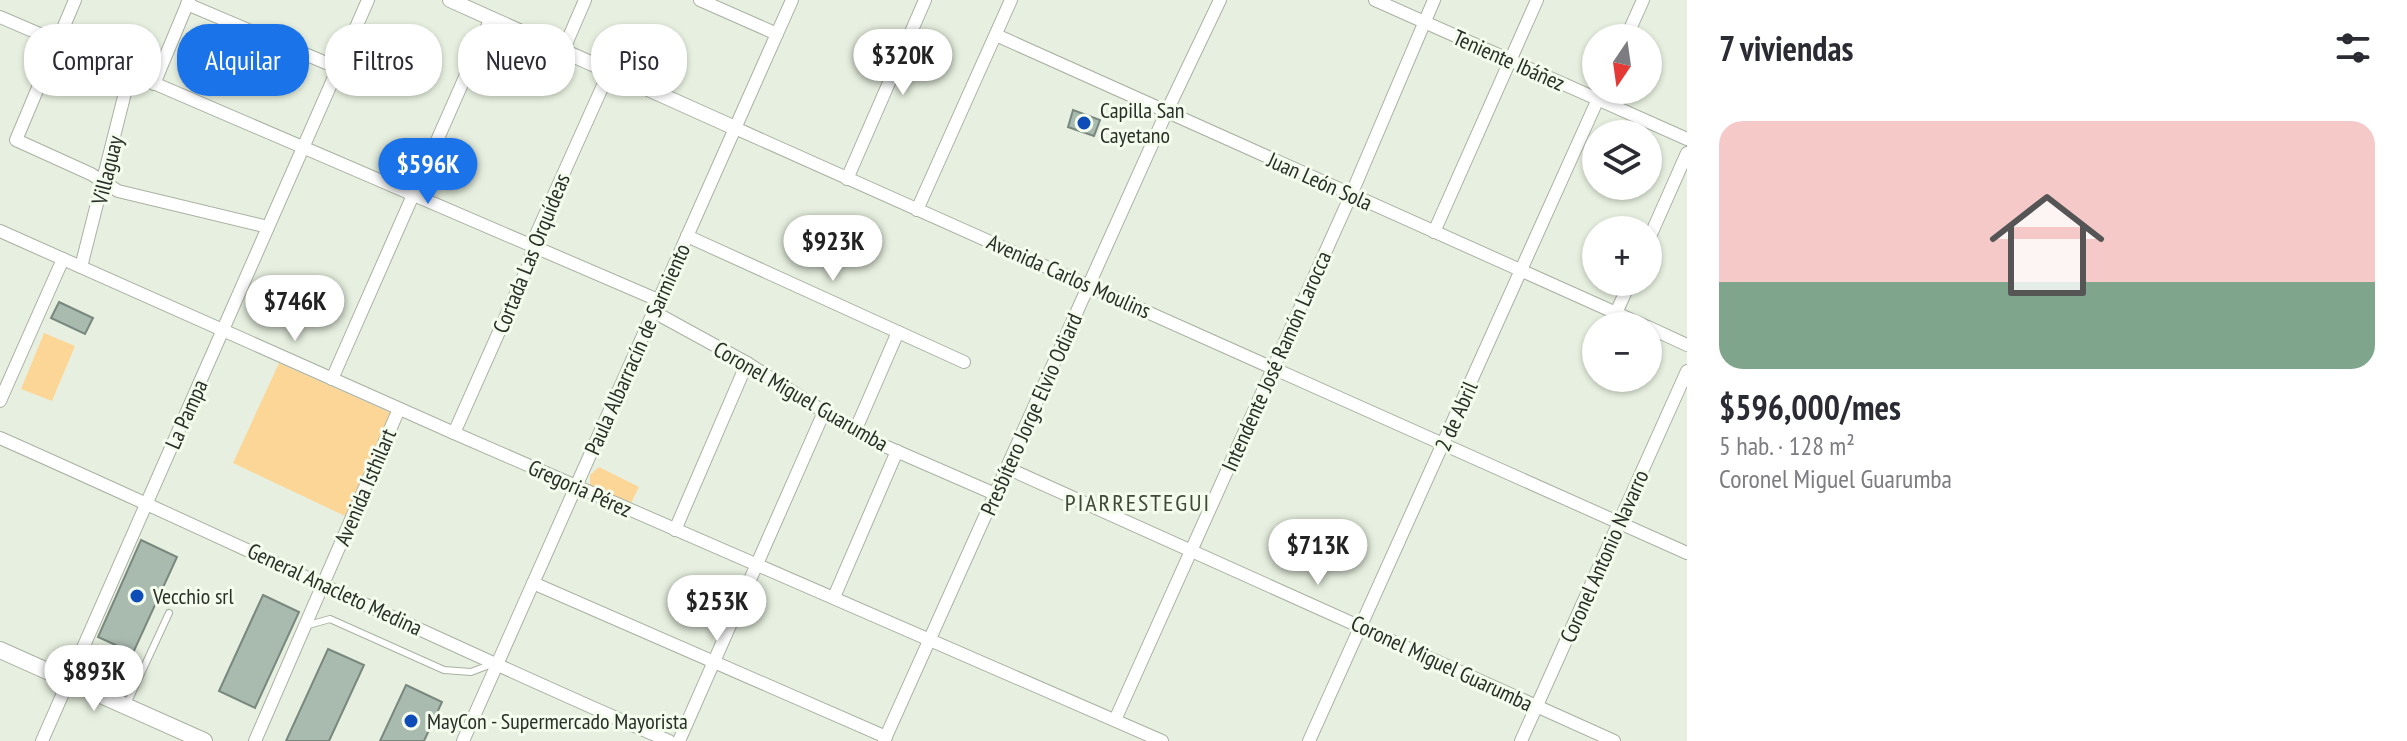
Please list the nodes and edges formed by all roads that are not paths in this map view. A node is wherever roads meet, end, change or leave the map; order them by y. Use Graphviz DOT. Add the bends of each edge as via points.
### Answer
graph roads {
  1 [pos="75,0"];
  2 [pos="368,0"];
  3 [pos="450,0"];
  4 [pos="585,0"];
  5 [pos="700,0"];
  6 [pos="792,0"];
  7 [pos="925,0"];
  8 [pos="1220,0"];
  9 [pos="1375,0"];
  10 [pos="1434,0"];
  11 [pos="1537,0"];
  12 [pos="1643,0"];
  13 [pos="188,2"];
  14 [pos="1006,2"];
  15 [pos="0,17"];
  16 [pos="491,18"];
  17 [pos="1425,22"];
  18 [pos="65,24"];
  19 [pos="357,24"];
  20 [pos="504,24"];
  21 [pos="575,24"];
  22 [pos="1632,24"];
  23 [pos="24,28"];
  24 [pos="777,34"];
  25 [pos="996,35"];
  26 [pos="1511,60"];
  27 [pos="325,62"];
  28 [pos="161,67"];
  29 [pos="161,87"];
  30 [pos="1582,87"];
  31 [pos="34,96"];
  32 [pos="125,96"];
  33 [pos="326,96"];
  34 [pos="598,96"];
  35 [pos="663,96"];
  36 [pos="1596,104"];
  37 [pos="1619,104"];
  38 [pos="1167,111"];
  39 [pos="735,128"];
  40 [pos="1687,139"];
  41 [pos="303,147"];
  42 [pos="1687,153"];
  43 [pos="847,179"];
  44 [pos="104,183"];
  45 [pos="414,194"];
  46 [pos="1351,195"];
  47 [pos="917,210"];
  48 [pos="1659,216"];
  49 [pos="268,227"];
  50 [pos="0,231"];
  51 [pos="1434,232"];
  52 [pos="687,236"];
  53 [pos="533,245"];
  54 [pos="63,259"];
  55 [pos="81,267"];
  56 [pos="1522,271"];
  57 [pos="1089,284"];
  58 [pos="656,306"];
  59 [pos="1614,312"];
  60 [pos="223,330"];
  61 [pos="898,332"];
  62 [pos="1662,334"];
  63 [pos="1687,345"];
  64 [pos="964,362"];
  65 [pos="747,363"];
  66 [pos="1273,368"];
  67 [pos="1687,371"];
  68 [pos="332,379"];
  69 [pos="0,401"];
  70 [pos="399,409"];
  71 [pos="824,412"];
  72 [pos="855,431"];
  73 [pos="454,433"];
  74 [pos="0,438"];
  75 [pos="1444,444"];
  76 [pos="897,451"];
  77 [pos="1007,468"];
  78 [pos="576,487"];
  79 [pos="995,494"];
  80 [pos="147,503"];
  81 [pos="1619,522"];
  82 [pos="675,530"];
  83 [pos="1192,550"];
  84 [pos="1687,553"];
  85 [pos="756,564"];
  86 [pos="324,583"];
  87 [pos="533,583"];
  88 [pos="834,597"];
  89 [pos="169,613"];
  90 [pos="305,626"];
  91 [pos="1362,626"];
  92 [pos="930,639"];
  93 [pos="0,650"];
  94 [pos="714,662"];
  95 [pos="494,664"];
  96 [pos="69,679"];
  97 [pos="126,706"];
  98 [pos="1536,706"];
  99 [pos="1115,720"];
  100 [pos="885,739"];
  101 [pos="42,741"];
  102 [pos="204,741"];
  103 [pos="255,741"];
  104 [pos="463,741"];
  105 [pos="669,741"];
  106 [pos="679,741"];
  107 [pos="1162,741"];
  108 [pos="1309,741"];
  109 [pos="1521,741"];
  110 [pos="1614,741"];
  1 -- 18 [label="street"];
  2 -- 19 [label="street, La Pampa"];
  3 -- 16 [label="street, Avenida Carlos Moulins"];
  4 -- 21 [label="street"];
  5 -- 24 [label="street"];
  6 -- 24 [label="street, Paula Albarracín de Sarmiento"];
  7 -- 43 [label="street"];
  8 -- 38 [label="street, Presbítero Jorge Elvio Odiard"];
  9 -- 17 [label="street, Teniente Ibáñez"];
  10 -- 17 [label="street, Intendente José Ramón Larocca"];
  11 -- 26 [label="street"];
  12 -- 22 [label="street"];
  13 -- 27 [label="street"];
  13 -- 28 [label="street"];
  14 -- 25 [label="street"];
  15 -- 23 [label="street, Coronel Miguel Guarumba"];
  16 -- 20 [label="street, Avenida Carlos Moulins"];
  16 -- 45 [label="street"];
  17 -- 26 [label="street, Teniente Ibáñez"];
  17 -- 46 [label="street, Intendente José Ramón Larocca"];
  24 -- 39 [label="street, Paula Albarracín de Sarmiento"];
  25 -- 38 [label="street, Juan León Sola"];
  25 -- 47 [label="street"];
  26 -- 30 [label="street, Teniente Ibáñez"];
  26 -- 51 [label="street"];
  29 -- 41 [label="street, Coronel Miguel Guarumba"];
  31 -- 44 [label="street" via="16,140"];
  32 -- 44 [label="street, Villaguay"];
  33 -- 41 [label="street, La Pampa"];
  34 -- 53 [label="street, Cortada Las Orquídeas"];
  35 -- 39 [label="street, Avenida Carlos Moulins"];
  36 -- 56 [label="street, 2 de Abril"];
  37 -- 40 [label="street, Teniente Ibáñez"];
  38 -- 46 [label="street, Juan León Sola"];
  38 -- 57 [label="street, Presbítero Jorge Elvio Odiard"];
  39 -- 43 [label="street, Avenida Carlos Moulins"];
  39 -- 52 [label="street, Paula Albarracín de Sarmiento"];
  41 -- 45 [label="street, Coronel Miguel Guarumba"];
  41 -- 49 [label="street, La Pampa"];
  42 -- 48 [label="street"];
  43 -- 47 [label="street, Avenida Carlos Moulins"];
  44 -- 49 [label="street" via="118,191"];
  44 -- 55 [label="street, Villaguay"];
  45 -- 53 [label="street, Coronel Miguel Guarumba"];
  45 -- 68 [label="street"];
  46 -- 51 [label="street, Juan León Sola"];
  46 -- 66 [label="street, Intendente José Ramón Larocca"];
  47 -- 57 [label="street, Avenida Carlos Moulins"];
  49 -- 60 [label="street, La Pampa"];
  50 -- 54 [label="street, Gregoria Pérez"];
  51 -- 56 [label="street, Juan León Sola"];
  52 -- 58 [label="street, Paula Albarracín de Sarmiento"];
  52 -- 61 [label="street"];
  53 -- 58 [label="street, Coronel Miguel Guarumba"];
  53 -- 73 [label="street, Cortada Las Orquídeas"];
  54 -- 55 [label="street, Gregoria Pérez"];
  54 -- 69 [label="street"];
  55 -- 60 [label="street, Gregoria Pérez"];
  56 -- 59 [label="street, Juan León Sola"];
  56 -- 75 [label="street, 2 de Abril"];
  57 -- 66 [label="street, Avenida Carlos Moulins"];
  57 -- 77 [label="street, Presbítero Jorge Elvio Odiard"];
  58 -- 65 [label="street, Coronel Miguel Guarumba"];
  58 -- 78 [label="street, Paula Albarracín de Sarmiento"];
  60 -- 68 [label="street, Gregoria Pérez"];
  60 -- 80 [label="street, La Pampa"];
  61 -- 64 [label="street"];
  61 -- 72 [label="street"];
  62 -- 63 [label="street, Juan León Sola"];
  65 -- 71 [label="street, Coronel Miguel Guarumba"];
  65 -- 82 [label="street"];
  66 -- 75 [label="street, Avenida Carlos Moulins"];
  66 -- 83 [label="street, Intendente José Ramón Larocca"];
  67 -- 81 [label="street, Coronel Antonio Navarro"];
  68 -- 70 [label="street, Gregoria Pérez"];
  70 -- 73 [label="street, Gregoria Pérez"];
  70 -- 86 [label="street, Avenida Isthilart"];
  71 -- 72 [label="street, Coronel Miguel Guarumba"];
  71 -- 85 [label="street"];
  72 -- 76 [label="street, Coronel Miguel Guarumba"];
  73 -- 78 [label="street, Gregoria Pérez"];
  74 -- 80 [label="street, General Anacleto Medina"];
  75 -- 81 [label="street, Avenida Carlos Moulins"];
  75 -- 91 [label="street, 2 de Abril"];
  76 -- 79 [label="street, Coronel Miguel Guarumba"];
  76 -- 88 [label="street"];
  77 -- 79 [label="street, Presbítero Jorge Elvio Odiard"];
  77 -- 83 [label="street, Coronel Miguel Guarumba"];
  78 -- 82 [label="street, Gregoria Pérez"];
  78 -- 87 [label="street, Paula Albarracín de Sarmiento"];
  79 -- 92 [label="street, Presbítero Jorge Elvio Odiard"];
  80 -- 86 [label="street, General Anacleto Medina"];
  80 -- 96 [label="street, La Pampa"];
  81 -- 84 [label="street, Avenida Carlos Moulins"];
  81 -- 98 [label="street, Coronel Antonio Navarro"];
  82 -- 85 [label="street, Gregoria Pérez"];
  83 -- 91 [label="street, Coronel Miguel Guarumba"];
  83 -- 99 [label="street, Intendente José Ramón Larocca"];
  85 -- 88 [label="street, Gregoria Pérez"];
  85 -- 94 [label="street"];
  86 -- 90 [label="street, Avenida Isthilart"];
  86 -- 95 [label="street, General Anacleto Medina"];
  87 -- 94 [label="street"];
  87 -- 95 [label="street, Paula Albarracín de Sarmiento"];
  88 -- 92 [label="street, Gregoria Pérez"];
  89 -- 97 [label="lane"];
  90 -- 95 [label="lane" via="330,619 444,670 471,672"];
  90 -- 103 [label="street, Avenida Isthilart"];
  91 -- 98 [label="street, Coronel Miguel Guarumba"];
  91 -- 108 [label="street, 2 de Abril"];
  92 -- 99 [label="street, Gregoria Pérez"];
  92 -- 100 [label="street, Presbítero Jorge Elvio Odiard"];
  93 -- 96 [label="main road"];
  94 -- 100 [label="street"];
  94 -- 106 [label="street"];
  95 -- 104 [label="street, Paula Albarracín de Sarmiento"];
  95 -- 105 [label="street, General Anacleto Medina"];
  96 -- 97 [label="main road"];
  96 -- 101 [label="street, La Pampa"];
  97 -- 102 [label="main road"];
  98 -- 109 [label="street, Coronel Antonio Navarro"];
  98 -- 110 [label="street, Coronel Miguel Guarumba"];
  99 -- 107 [label="street, Gregoria Pérez"];
}
